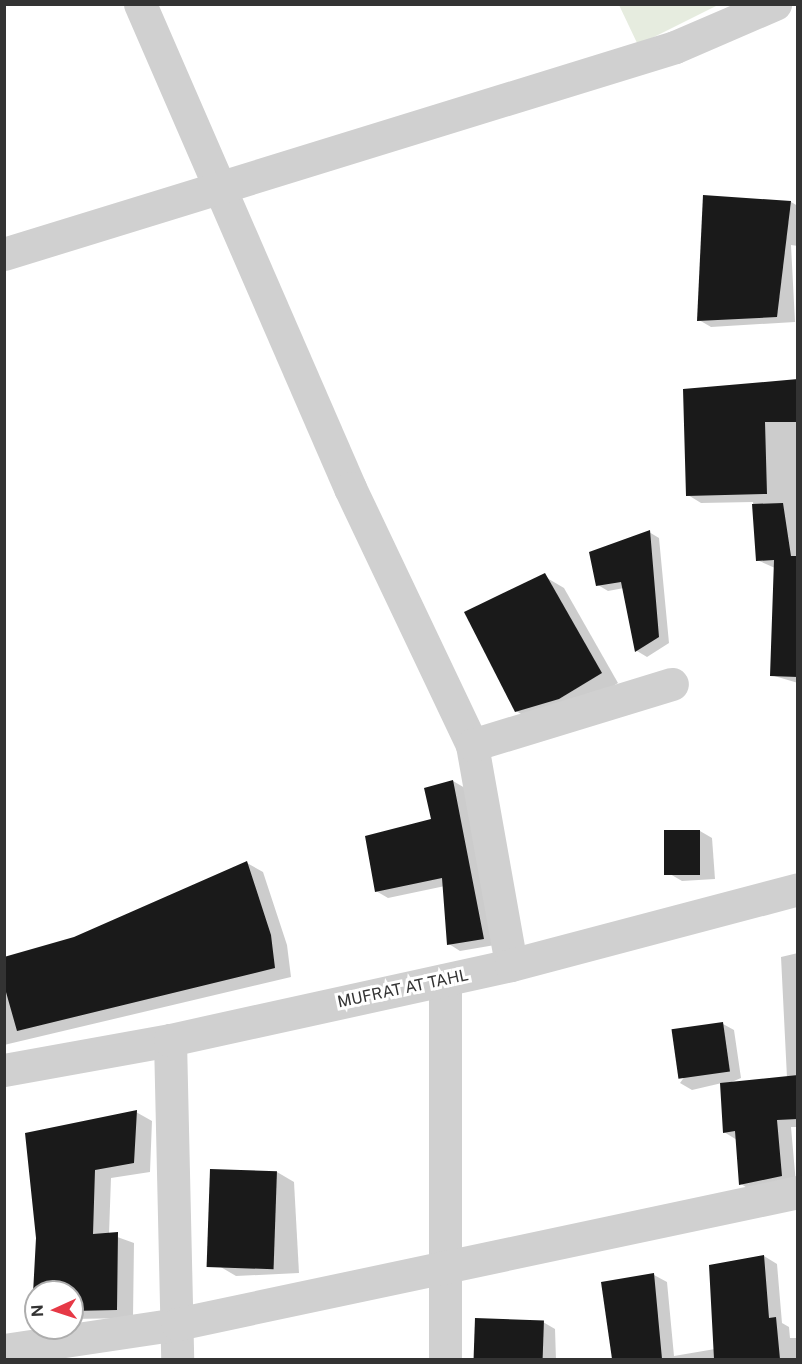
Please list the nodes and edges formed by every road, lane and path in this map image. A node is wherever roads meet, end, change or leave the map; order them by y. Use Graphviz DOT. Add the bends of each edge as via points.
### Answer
graph roads {
  1 [pos="140,4"];
  2 [pos="775,4"];
  3 [pos="218,188"];
  4 [pos="4,255"];
  5 [pos="672,684"];
  6 [pos="472,745"];
  7 [pos="798,890"];
  8 [pos="511,965"];
  9 [pos="445,980"];
  10 [pos="170,1040"];
  11 [pos="4,1070"];
  12 [pos="798,1192"];
  13 [pos="445,1265"];
  14 [pos="177,1324"];
  15 [pos="4,1350"];
  16 [pos="177,1359"];
  17 [pos="445,1359"];
  1 -- 3 [label="street"];
  2 -- 3 [label="street" via="675,47"];
  3 -- 4 [label="street"];
  3 -- 6 [label="street" via="350,488"];
  5 -- 6 [label="street"];
  6 -- 8 [label="street"];
  7 -- 8 [label="street, MUFRAT AT TAHL"];
  8 -- 9 [label="street, MUFRAT AT TAHL"];
  9 -- 10 [label="street, MUFRAT AT TAHL"];
  9 -- 13 [label="street"];
  10 -- 11 [label="street, MUFRAT AT TAHL"];
  10 -- 14 [label="street"];
  12 -- 13 [label="street"];
  13 -- 14 [label="street"];
  13 -- 17 [label="street"];
  14 -- 15 [label="street"];
  14 -- 16 [label="street"];
}
